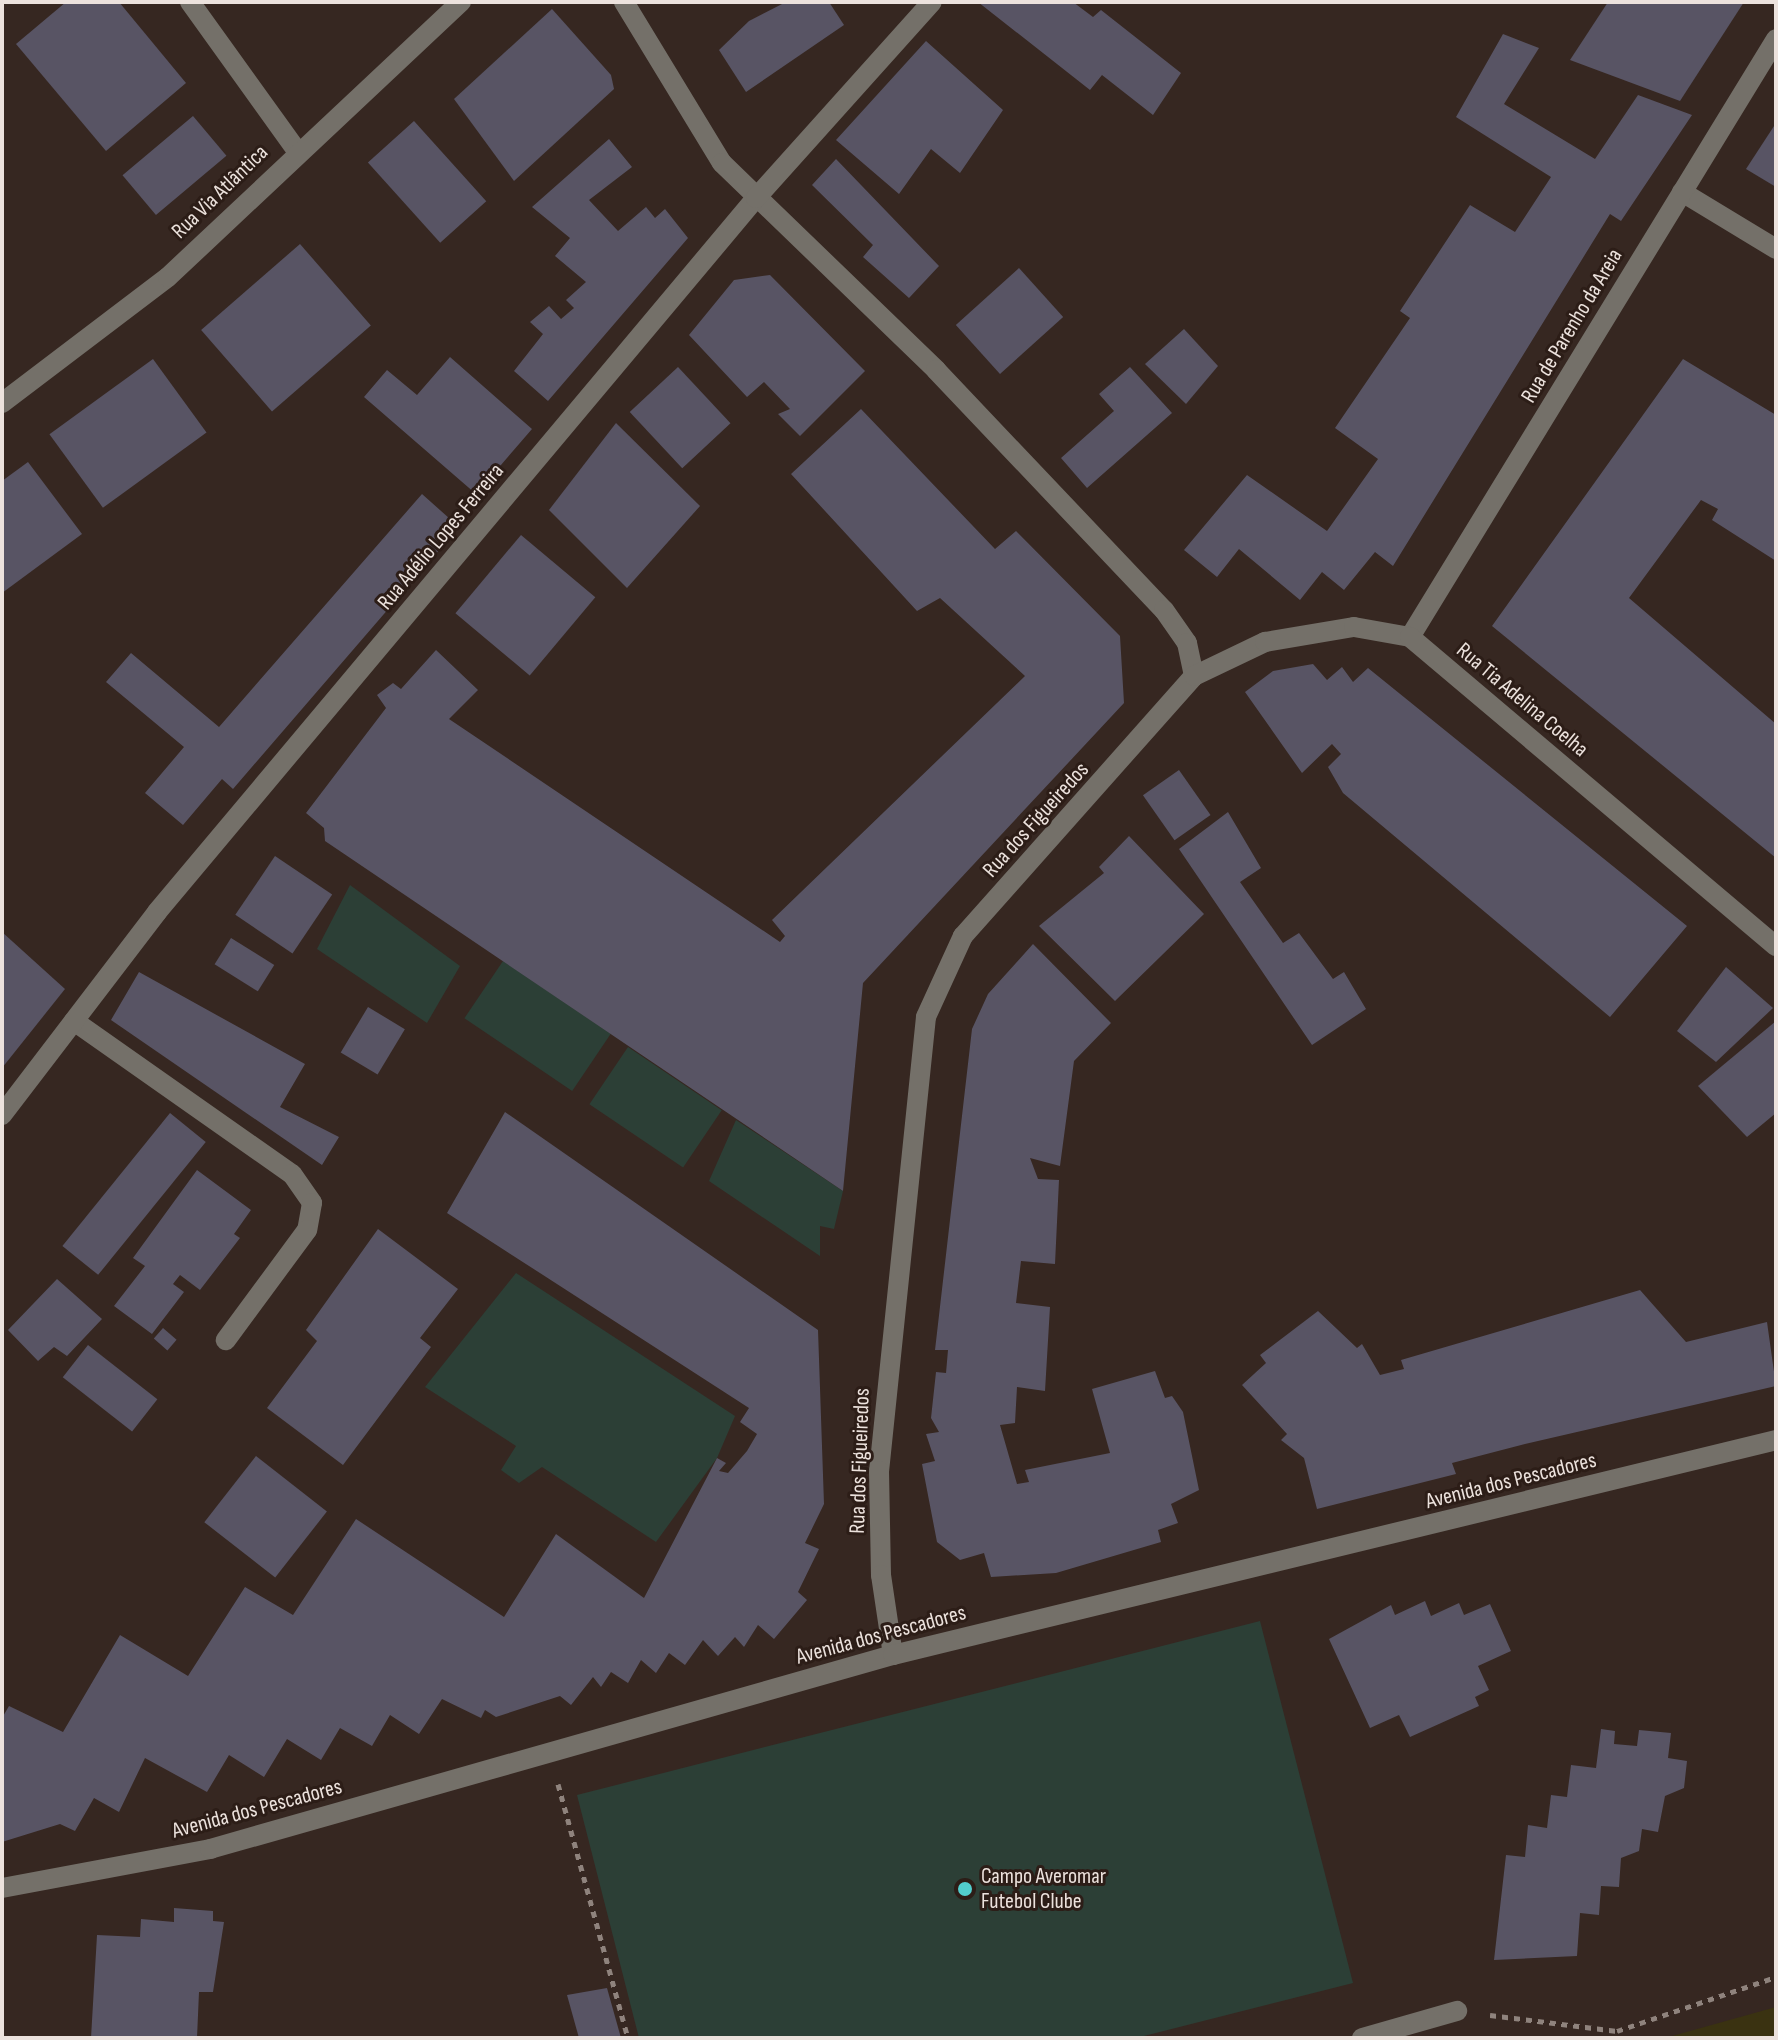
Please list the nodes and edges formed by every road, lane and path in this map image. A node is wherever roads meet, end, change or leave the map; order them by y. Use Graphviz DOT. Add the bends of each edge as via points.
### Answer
graph roads {
  1 [pos="190,2"];
  2 [pos="461,2"];
  3 [pos="624,2"];
  4 [pos="932,2"];
  5 [pos="1776,39"];
  6 [pos="297,151"];
  7 [pos="1682,192"];
  8 [pos="756,198"];
  9 [pos="1776,249"];
  10 [pos="2,403"];
  11 [pos="1410,637"];
  12 [pos="1194,676"];
  13 [pos="1776,946"];
  14 [pos="74,1021"];
  15 [pos="2,1115"];
  16 [pos="226,1340"];
  17 [pos="1776,1440"];
  18 [pos="893,1655"];
  19 [pos="549,1752"];
  20 [pos="2,1888"];
  21 [pos="1776,1977"];
  22 [pos="1457,2011"];
  23 [pos="628,2038"];
  24 [pos="1362,2038"];
  1 -- 6 [label="street"];
  2 -- 6 [label="street, Rua Via Atlântica"];
  3 -- 8 [label="street" via="722,163"];
  4 -- 8 [label="street, Rua Adélio Lopes Ferreira"];
  5 -- 7 [label="street, Rua de Parenho da Areia"];
  6 -- 10 [label="street, Rua Via Atlântica" via="168,277"];
  7 -- 9 [label="street"];
  7 -- 11 [label="street, Rua de Parenho da Areia"];
  8 -- 12 [label="street" via="936,370 1164,610 1187,643"];
  8 -- 14 [label="street, Rua Adélio Lopes Ferreira"];
  11 -- 12 [label="street" via="1354,627 1265,642"];
  11 -- 13 [label="street, Rua Tia Adelina Coelha"];
  12 -- 18 [label="street, Rua dos Figueiredos" via="963,936 926,1017 879,1471 881,1575"];
  14 -- 15 [label="street, Rua Adélio Lopes Ferreira"];
  14 -- 16 [label="street" via="292,1174 312,1203 307,1230"];
  17 -- 18 [label="street, Avenida dos Pescadores"];
  18 -- 19 [label="street, Avenida dos Pescadores"];
  19 -- 20 [label="street, Avenida dos Pescadores" via="210,1849"];
  19 -- 23 [label="path"];
  21 -- 22 [label="path" via="1617,2031"];
  22 -- 24 [label="street"];
}
